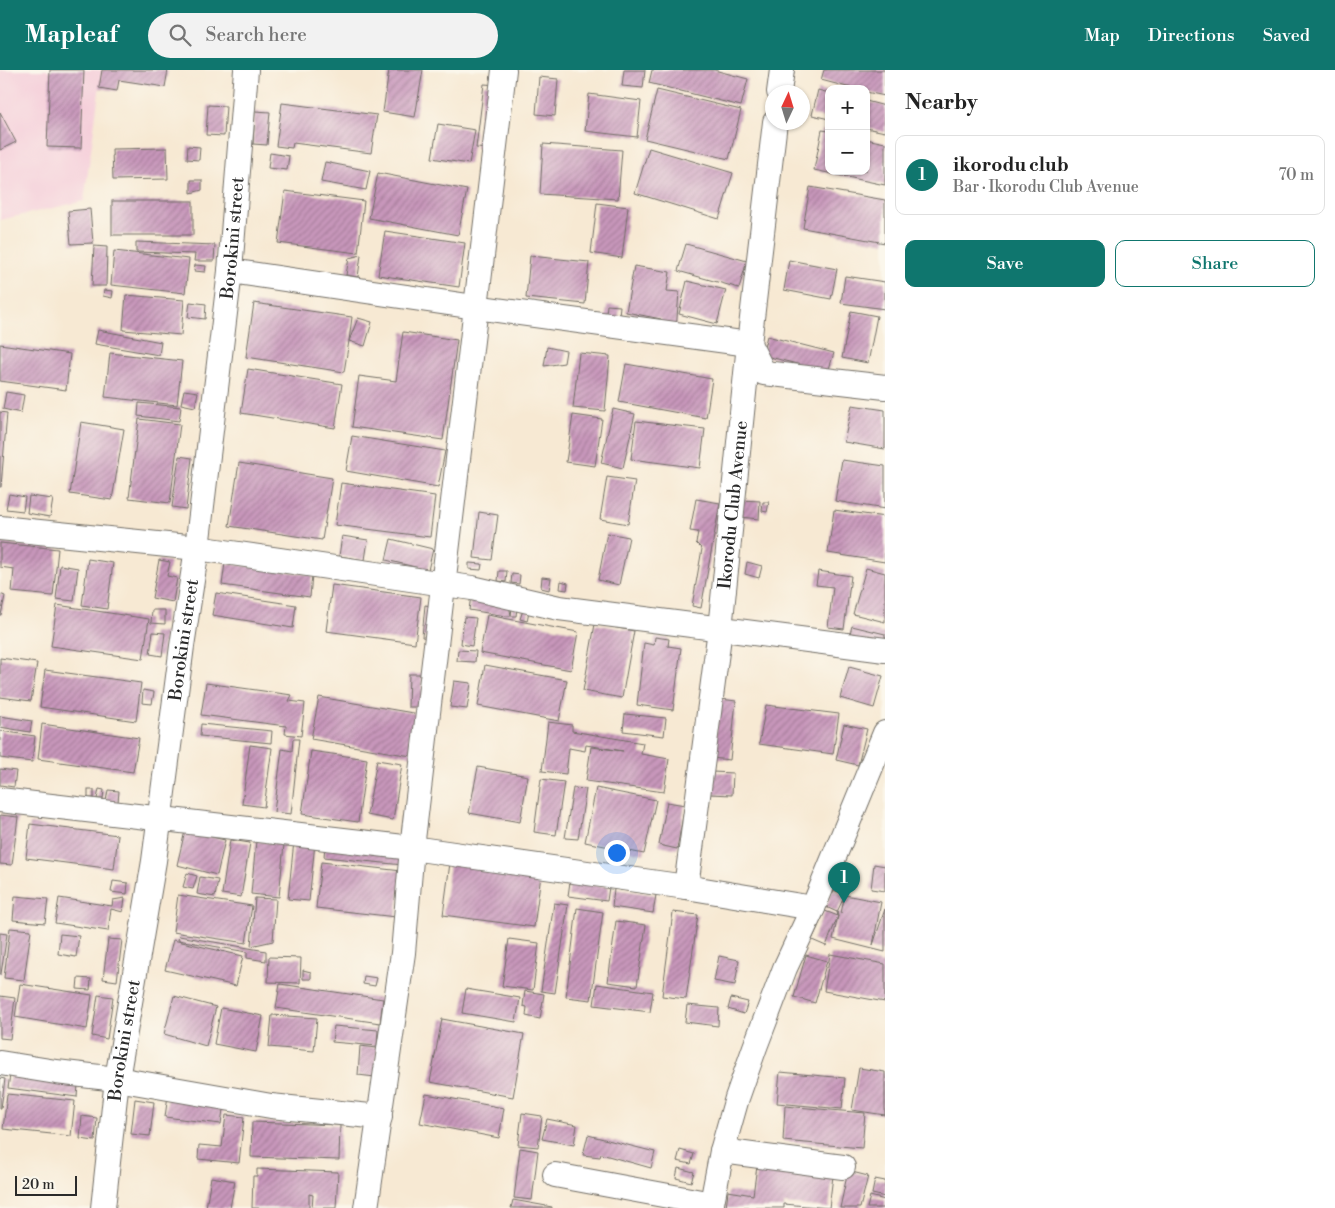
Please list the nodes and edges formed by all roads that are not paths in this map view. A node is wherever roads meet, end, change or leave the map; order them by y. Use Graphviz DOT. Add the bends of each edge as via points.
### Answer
graph roads {
  1 [pos="246,70"];
  2 [pos="504,70"];
  3 [pos="782,70"];
  4 [pos="780,85"];
  5 [pos="774,130"];
  6 [pos="230,271"];
  7 [pos="475,307"];
  8 [pos="749,344"];
  9 [pos="885,387"];
  10 [pos="0,528"];
  11 [pos="197,548"];
  12 [pos="442,584"];
  13 [pos="720,629"];
  14 [pos="885,650"];
  15 [pos="885,734"];
  16 [pos="0,800"];
  17 [pos="160,820"];
  18 [pos="412,848"];
  19 [pos="686,887"];
  20 [pos="813,908"];
  21 [pos="0,1063"];
  22 [pos="118,1079"];
  23 [pos="380,1116"];
  24 [pos="722,1151"];
  25 [pos="843,1166"];
  26 [pos="555,1174"];
  27 [pos="711,1206"];
  28 [pos="104,1208"];
  29 [pos="366,1208"];
  1 -- 6 [label="street, Borokini street"];
  2 -- 7 [label="street"];
  3 -- 4 [label="street"];
  5 -- 8 [label="street, Ikorodu Club Avenue"];
  6 -- 7 [label="street"];
  6 -- 11 [label="street, Borokini street"];
  7 -- 8 [label="street"];
  7 -- 12 [label="street"];
  8 -- 9 [label="street" via="764,373"];
  8 -- 13 [label="street, Ikorodu Club Avenue"];
  10 -- 11 [label="street"];
  11 -- 12 [label="street"];
  11 -- 17 [label="street, Borokini street"];
  12 -- 13 [label="street" via="559,608"];
  12 -- 18 [label="street"];
  13 -- 14 [label="street"];
  13 -- 19 [label="street, Ikorodu Club Avenue"];
  15 -- 20 [label="street"];
  16 -- 17 [label="street"];
  17 -- 18 [label="street"];
  17 -- 22 [label="street, Borokini street"];
  18 -- 19 [label="street"];
  18 -- 23 [label="street" via="402,953"];
  19 -- 20 [label="street"];
  20 -- 24 [label="street" via="785,968 755,1047"];
  21 -- 22 [label="street"];
  22 -- 23 [label="street" via="271,1106"];
  22 -- 28 [label="street, Borokini street"];
  23 -- 29 [label="street"];
  24 -- 25 [label="street"];
  24 -- 27 [label="street"];
  26 -- 27 [label="street"];
}
